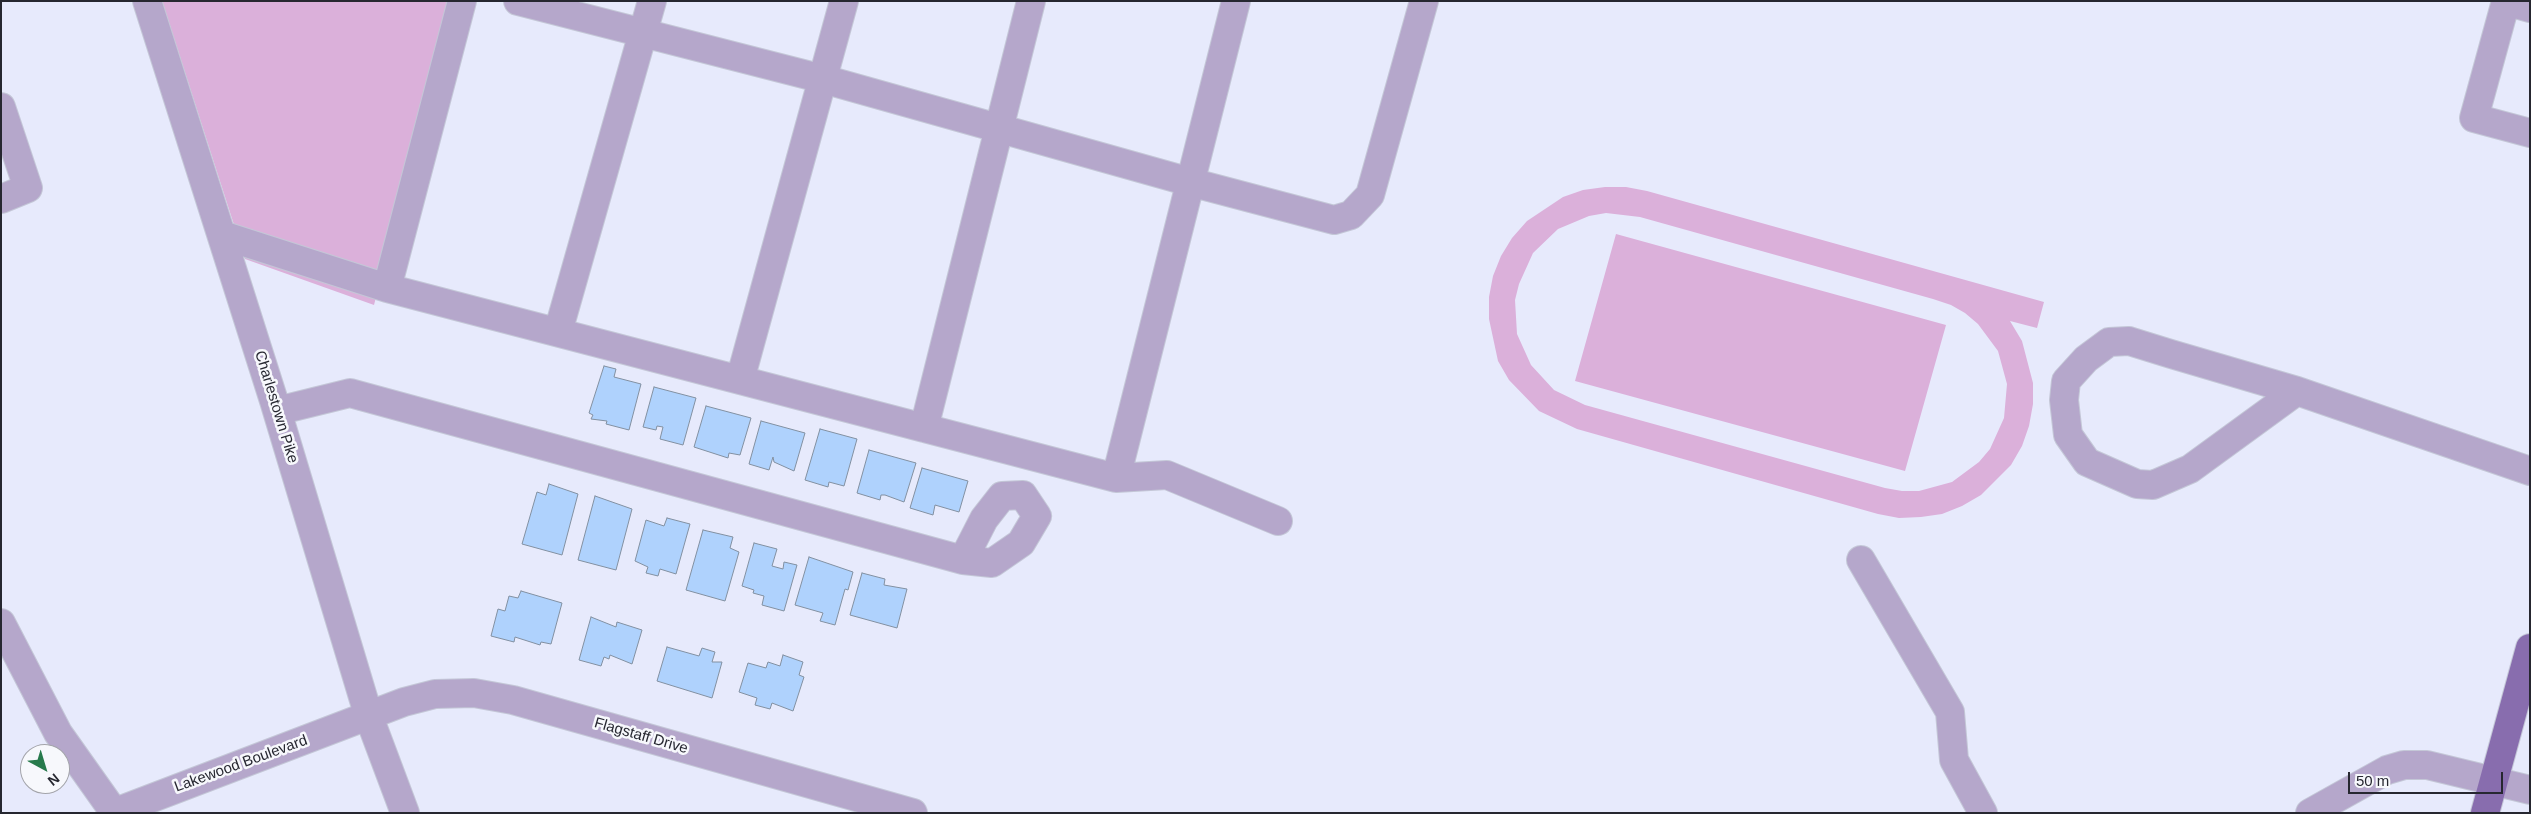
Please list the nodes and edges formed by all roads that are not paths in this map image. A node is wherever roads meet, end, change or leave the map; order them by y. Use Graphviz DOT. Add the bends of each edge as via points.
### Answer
graph roads {
  1 [pos="147,1"];
  2 [pos="462,1"];
  3 [pos="518,1"];
  4 [pos="652,1"];
  5 [pos="844,1"];
  6 [pos="1031,1"];
  7 [pos="1236,1"];
  8 [pos="1424,1"];
  9 [pos="2506,1"];
  10 [pos="2530,8"];
  11 [pos="644,32"];
  12 [pos="822,79"];
  13 [pos="1,107"];
  14 [pos="1000,128"];
  15 [pos="2530,133"];
  16 [pos="1190,182"];
  17 [pos="1,199"];
  18 [pos="222,234"];
  19 [pos="387,288"];
  20 [pos="558,332"];
  21 [pos="740,380"];
  22 [pos="2297,391"];
  23 [pos="277,411"];
  24 [pos="924,428"];
  25 [pos="2530,471"];
  26 [pos="1116,478"];
  27 [pos="1278,521"];
  28 [pos="963,560"];
  29 [pos="1861,560"];
  30 [pos="1,623"];
  31 [pos="2530,648"];
  32 [pos="369,718"];
  33 [pos="2494,780"];
  34 [pos="2530,790"];
  35 [pos="2351,801"];
  36 [pos="114,812"];
  37 [pos="405,813"];
  38 [pos="913,813"];
  39 [pos="1983,813"];
  40 [pos="2310,813"];
  41 [pos="2485,813"];
  1 -- 18 [label="street, Charlestown Pike"];
  2 -- 19 [label="street"];
  3 -- 11 [label="street"];
  4 -- 11 [label="street"];
  5 -- 12 [label="street"];
  6 -- 14 [label="street"];
  7 -- 16 [label="street"];
  8 -- 16 [label="street" via="1370,195 1351,215 1334,220"];
  9 -- 10 [label="street"];
  9 -- 15 [label="street" via="2474,118"];
  11 -- 12 [label="street"];
  11 -- 20 [label="street"];
  12 -- 14 [label="street"];
  12 -- 21 [label="street"];
  13 -- 17 [label="street" via="28,188"];
  14 -- 16 [label="street"];
  14 -- 24 [label="street"];
  16 -- 26 [label="street"];
  18 -- 19 [label="street"];
  18 -- 23 [label="street, Charlestown Pike"];
  19 -- 20 [label="street"];
  20 -- 21 [label="street"];
  21 -- 24 [label="street"];
  22 -- 22 [label="street" via="2129,341 2109,342 2086,359 2066,381 2064,400 2068,436 2087,462 2137,484 2153,486 2190,469"];
  22 -- 25 [label="street"];
  23 -- 28 [label="street" via="350,393"];
  23 -- 32 [label="street, Charlestown Pike"];
  24 -- 26 [label="street"];
  26 -- 27 [label="street" via="1167,475"];
  29 -- 39 [label="street" via="1950,712 1954,760"];
  30 -- 36 [label="street, Lakewood Boulevard" via="58,733"];
  31 -- 33 [label="main road"];
  32 -- 36 [label="street, Lakewood Boulevard"];
  32 -- 37 [label="street, Charlestown Pike"];
  32 -- 38 [label="street, Flagstaff Drive" via="404,702 435,694 474,693 514,700"];
  33 -- 34 [label="street"];
  33 -- 35 [label="street" via="2427,765 2404,765 2387,770"];
  33 -- 41 [label="main road"];
  35 -- 40 [label="street"];
}
